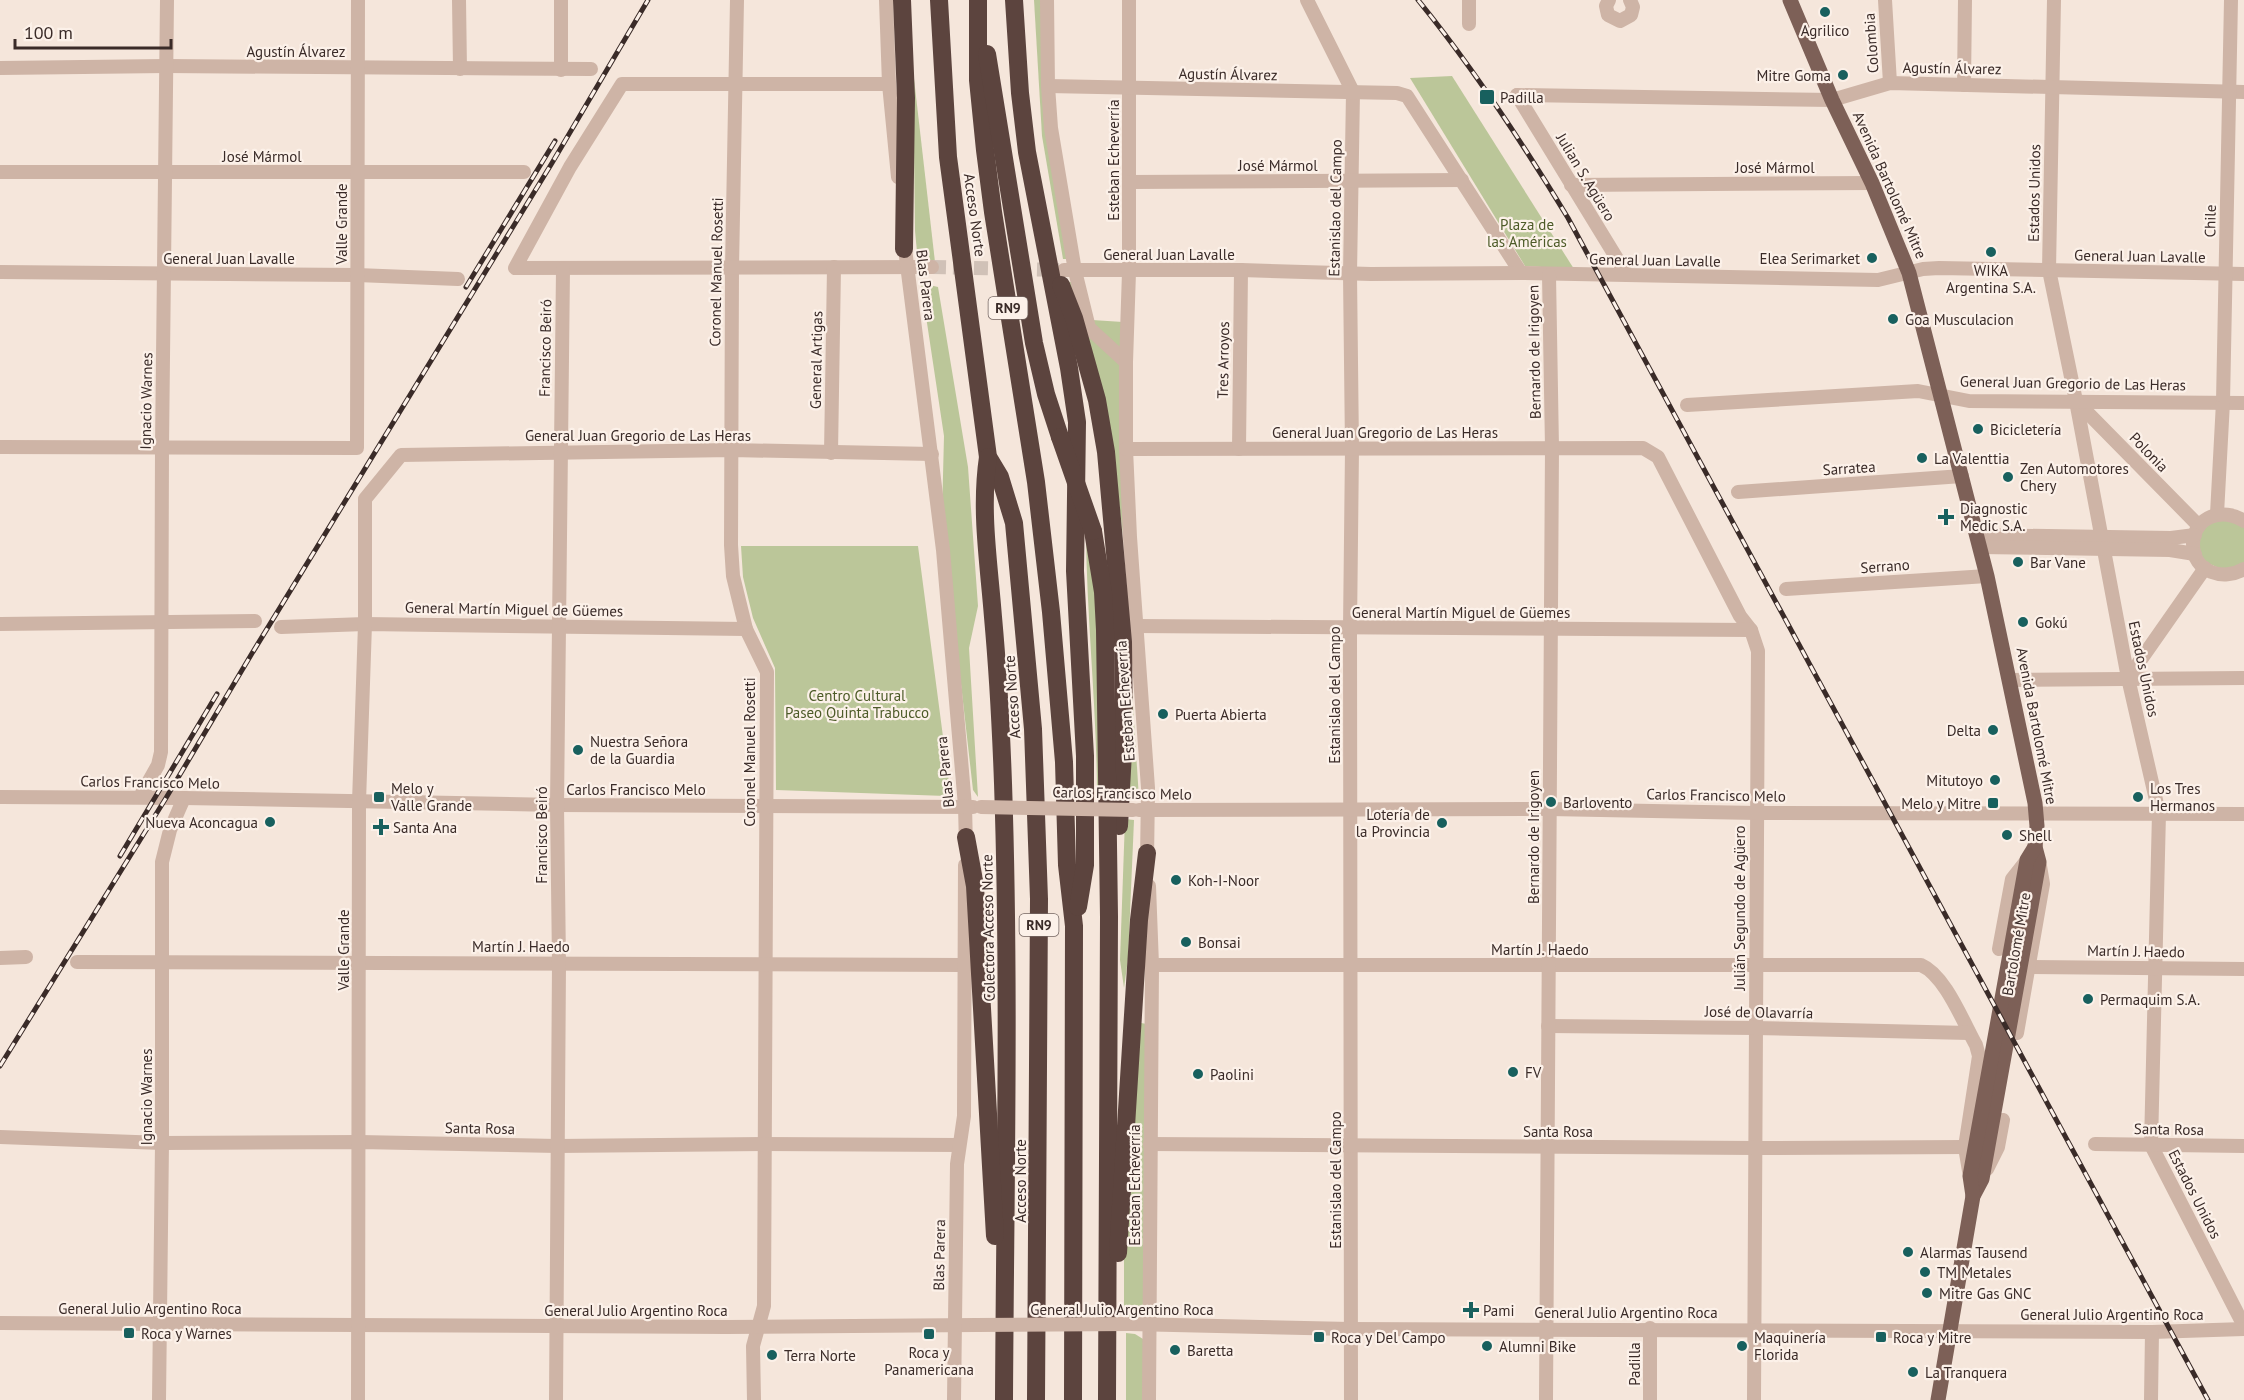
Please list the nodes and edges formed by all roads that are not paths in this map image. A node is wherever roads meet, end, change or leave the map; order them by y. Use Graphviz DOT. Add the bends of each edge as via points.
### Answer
graph roads {
  1 [pos="167,0"];
  2 [pos="358,0"];
  3 [pos="459,0"];
  4 [pos="561,0"];
  5 [pos="737,0"];
  6 [pos="886,0"];
  7 [pos="902,0"];
  8 [pos="939,0"];
  9 [pos="1014,0"];
  10 [pos="1047,0"];
  11 [pos="1129,0"];
  12 [pos="1307,0"];
  13 [pos="1469,0"];
  14 [pos="1609,0"];
  15 [pos="1630,0"];
  16 [pos="1790,0"];
  17 [pos="1885,0"];
  18 [pos="1965,0"];
  19 [pos="2055,0"];
  20 [pos="2231,0"];
  21 [pos="978,1"];
  22 [pos="1469,24"];
  23 [pos="166,66"];
  24 [pos="0,68"];
  25 [pos="358,68"];
  26 [pos="460,69"];
  27 [pos="591,69"];
  28 [pos="561,70"];
  29 [pos="735,82"];
  30 [pos="1890,83"];
  31 [pos="889,84"];
  32 [pos="1964,85"];
  33 [pos="1048,86"];
  34 [pos="2053,87"];
  35 [pos="1130,88"];
  36 [pos="1353,92"];
  37 [pos="2229,92"];
  38 [pos="2244,92"];
  39 [pos="1517,95"];
  40 [pos="1407,96"];
  41 [pos="1832,100"];
  42 [pos="0,172"];
  43 [pos="164,172"];
  44 [pos="358,172"];
  45 [pos="524,172"];
  46 [pos="1462,180"];
  47 [pos="1130,182"];
  48 [pos="1351,182"];
  49 [pos="1872,183"];
  50 [pos="1571,185"];
  51 [pos="1044,241"];
  52 [pos="905,258"];
  53 [pos="834,267"];
  54 [pos="932,267"];
  55 [pos="732,268"];
  56 [pos="562,269"];
  57 [pos="1241,270"];
  58 [pos="2049,270"];
  59 [pos="1069,271"];
  60 [pos="0,272"];
  61 [pos="1129,272"];
  62 [pos="1521,273"];
  63 [pos="1909,273"];
  64 [pos="164,274"];
  65 [pos="1350,274"];
  66 [pos="2225,274"];
  67 [pos="2244,274"];
  68 [pos="357,275"];
  69 [pos="1550,275"];
  70 [pos="1627,275"];
  71 [pos="458,279"];
  72 [pos="1126,362"];
  73 [pos="1941,395"];
  74 [pos="2076,400"];
  75 [pos="2223,402"];
  76 [pos="2244,403"];
  77 [pos="1688,405"];
  78 [pos="0,447"];
  79 [pos="162,447"];
  80 [pos="1552,448"];
  81 [pos="1643,448"];
  82 [pos="1126,449"];
  83 [pos="1239,449"];
  84 [pos="1352,449"];
  85 [pos="732,450"];
  86 [pos="560,452"];
  87 [pos="831,453"];
  88 [pos="932,454"];
  89 [pos="988,457"];
  90 [pos="1962,476"];
  91 [pos="1738,492"];
  92 [pos="365,499"];
  93 [pos="2217,514"];
  94 [pos="2244,521"];
  95 [pos="2197,531"];
  96 [pos="1979,541"];
  97 [pos="2102,543"];
  98 [pos="2195,554"];
  99 [pos="2205,568"];
  100 [pos="2244,568"];
  101 [pos="1987,576"];
  102 [pos="1786,589"];
  103 [pos="161,621"];
  104 [pos="255,621"];
  105 [pos="0,624"];
  106 [pos="365,624"];
  107 [pos="560,626"];
  108 [pos="1136,626"];
  109 [pos="281,627"];
  110 [pos="1350,628"];
  111 [pos="746,629"];
  112 [pos="1551,629"];
  113 [pos="1750,630"];
  114 [pos="2128,678"];
  115 [pos="2244,678"];
  116 [pos="2010,680"];
  117 [pos="0,797"];
  118 [pos="140,797"];
  119 [pos="184,798"];
  120 [pos="358,802"];
  121 [pos="557,805"];
  122 [pos="766,805"];
  123 [pos="965,806"];
  124 [pos="1550,809"];
  125 [pos="1148,810"];
  126 [pos="1351,810"];
  127 [pos="1756,813"];
  128 [pos="2036,813"];
  129 [pos="2159,813"];
  130 [pos="2244,814"];
  131 [pos="966,837"];
  132 [pos="1147,854"];
  133 [pos="2033,856"];
  134 [pos="1109,917"];
  135 [pos="1074,926"];
  136 [pos="1999,949"];
  137 [pos="26,957"];
  138 [pos="0,958"];
  139 [pos="77,962"];
  140 [pos="360,962"];
  141 [pos="163,963"];
  142 [pos="559,963"];
  143 [pos="765,965"];
  144 [pos="964,965"];
  145 [pos="1152,965"];
  146 [pos="1351,965"];
  147 [pos="1548,965"];
  148 [pos="1756,965"];
  149 [pos="2029,967"];
  150 [pos="2156,968"];
  151 [pos="2244,969"];
  152 [pos="1548,1026"];
  153 [pos="1755,1028"];
  154 [pos="1969,1033"];
  155 [pos="2017,1033"];
  156 [pos="2003,1120"];
  157 [pos="0,1137"];
  158 [pos="360,1142"];
  159 [pos="162,1143"];
  160 [pos="764,1144"];
  161 [pos="1150,1144"];
  162 [pos="2095,1144"];
  163 [pos="959,1145"];
  164 [pos="2151,1145"];
  165 [pos="557,1146"];
  166 [pos="1352,1146"];
  167 [pos="2244,1146"];
  168 [pos="1547,1147"];
  169 [pos="1965,1147"];
  170 [pos="1755,1148"];
  171 [pos="1976,1177"];
  172 [pos="1005,1298"];
  173 [pos="0,1323"];
  174 [pos="1149,1324"];
  175 [pos="159,1325"];
  176 [pos="357,1325"];
  177 [pos="954,1325"];
  178 [pos="556,1327"];
  179 [pos="758,1327"];
  180 [pos="1650,1328"];
  181 [pos="2244,1328"];
  182 [pos="1350,1329"];
  183 [pos="1546,1329"];
  184 [pos="1754,1329"];
  185 [pos="1950,1330"];
  186 [pos="1108,1332"];
  187 [pos="2152,1332"];
  188 [pos="1005,1336"];
  189 [pos="159,1400"];
  190 [pos="358,1400"];
  191 [pos="556,1400"];
  192 [pos="754,1400"];
  193 [pos="954,1400"];
  194 [pos="991,1400"];
  195 [pos="1004,1400"];
  196 [pos="1036,1400"];
  197 [pos="1073,1400"];
  198 [pos="1107,1400"];
  199 [pos="1115,1400"];
  200 [pos="1149,1400"];
  201 [pos="1351,1400"];
  202 [pos="1546,1400"];
  203 [pos="1650,1400"];
  204 [pos="1754,1400"];
  205 [pos="1938,1400"];
  206 [pos="2151,1400"];
  1 -- 23 [label="street, Ignacio Warnes"];
  2 -- 25 [label="street, Valle Grande"];
  3 -- 26 [label="street"];
  4 -- 28 [label="street"];
  5 -- 29 [label="street, Coronel Manuel Rosetti"];
  6 -- 31 [label="street, Blas Parera"];
  7 -- 52 [label="highway"];
  8 -- 89 [label="highway, Acceso Norte / RN9" via="948,157"];
  9 -- 51 [label="highway" via="1027,152"];
  10 -- 33 [label="street"];
  11 -- 35 [label="street, Esteban Echeverría"];
  12 -- 36 [label="street, Estanislao del Campo"];
  13 -- 22 [label="street"];
  14 -- 15 [label="street" via="1608,15 1620,21 1631,15"];
  16 -- 41 [label="main road, Avenida Bartolomé Mitre"];
  17 -- 30 [label="street, Colombia"];
  18 -- 32 [label="street"];
  19 -- 34 [label="street, Estados Unidos"];
  20 -- 37 [label="street, Chile"];
  21 -- 134 [label="highway, bridge" via="1030,324 1046,394 1093,531 1103,592"];
  21 -- 135 [label="highway, Acceso Norte / RN9" via="978,80 985,150 1036,482 1051,612"];
  23 -- 24 [label="street, Agustín Álvarez"];
  23 -- 25 [label="street, Agustín Álvarez"];
  23 -- 43 [label="street, Ignacio Warnes"];
  25 -- 26 [label="street, Agustín Álvarez"];
  25 -- 44 [label="street, Valle Grande"];
  26 -- 28 [label="street, Agustín Álvarez"];
  27 -- 28 [label="street, Agustín Álvarez"];
  29 -- 31 [label="street"];
  29 -- 55 [label="street, Coronel Manuel Rosetti"];
  29 -- 56 [label="street" via="622,84 570,167 515,268"];
  30 -- 32 [label="street, Agustín Álvarez"];
  30 -- 41 [label="street, Agustín Álvarez"];
  31 -- 52 [label="street, Blas Parera"];
  32 -- 34 [label="street, Agustín Álvarez"];
  33 -- 35 [label="street, Agustín Álvarez"];
  33 -- 59 [label="street"];
  34 -- 37 [label="street, Agustín Álvarez"];
  34 -- 58 [label="street, Estados Unidos"];
  35 -- 36 [label="street, Agustín Álvarez"];
  35 -- 47 [label="street, Esteban Echeverría"];
  36 -- 40 [label="street, Agustín Álvarez"];
  36 -- 48 [label="street, Estanislao del Campo"];
  37 -- 38 [label="street, Agustín Álvarez"];
  37 -- 66 [label="street, Chile"];
  39 -- 41 [label="street, Agustín Álvarez"];
  39 -- 50 [label="street, Julian S. Agüero"];
  40 -- 46 [label="street, Bernardo de Irigoyen"];
  41 -- 49 [label="main road, Avenida Bartolomé Mitre"];
  42 -- 43 [label="street, José Mármol"];
  43 -- 44 [label="street, José Mármol"];
  43 -- 64 [label="street, Ignacio Warnes"];
  44 -- 45 [label="street, José Mármol"];
  44 -- 68 [label="street, Valle Grande"];
  46 -- 48 [label="street, José Mármol"];
  46 -- 62 [label="street, Bernardo de Irigoyen"];
  47 -- 48 [label="street, José Mármol"];
  47 -- 61 [label="street, Esteban Echeverría"];
  48 -- 65 [label="street, Estanislao del Campo"];
  49 -- 50 [label="street, José Mármol"];
  49 -- 63 [label="main road, Avenida Bartolomé Mitre"];
  50 -- 70 [label="street, Julian S. Agüero"];
  51 -- 134 [label="highway" via="1074,318 1097,400 1106,452 1123,642 1124,722 1118,840"];
  51 -- 135 [label="highway" via="1077,422 1075,571 1085,756 1085,865"];
  52 -- 53 [label="street"];
  52 -- 54 [label="street"];
  52 -- 88 [label="street, Blas Parera"];
  53 -- 55 [label="street"];
  53 -- 87 [label="street, General Artigas"];
  55 -- 56 [label="street"];
  55 -- 85 [label="street, Coronel Manuel Rosetti"];
  56 -- 86 [label="street, Francisco Beiró"];
  57 -- 61 [label="street, General Juan Lavalle"];
  57 -- 65 [label="street, General Juan Lavalle"];
  57 -- 83 [label="street, Tres Arroyos"];
  58 -- 63 [label="street, General Juan Lavalle" via="1939,268"];
  58 -- 66 [label="street, General Juan Lavalle"];
  58 -- 74 [label="street, Estados Unidos"];
  59 -- 61 [label="street, General Juan Lavalle"];
  59 -- 72 [label="street" via="1089,328"];
  60 -- 64 [label="street, General Juan Lavalle"];
  61 -- 72 [label="street, Esteban Echeverría"];
  62 -- 65 [label="street, General Juan Lavalle"];
  62 -- 69 [label="street, General Juan Lavalle"];
  63 -- 70 [label="street, General Juan Lavalle" via="1878,280"];
  63 -- 73 [label="main road, Avenida Bartolomé Mitre"];
  64 -- 68 [label="street, General Juan Lavalle"];
  64 -- 79 [label="street, Ignacio Warnes"];
  65 -- 84 [label="street, Estanislao del Campo"];
  66 -- 67 [label="street, General Juan Lavalle"];
  66 -- 75 [label="street, Chile"];
  68 -- 71 [label="street, General Juan Lavalle"];
  68 -- 79 [label="street, Valle Grande" via="357,448"];
  69 -- 70 [label="street, General Juan Lavalle"];
  69 -- 80 [label="street, Bernardo de Irigoyen"];
  72 -- 82 [label="street, Esteban Echeverría"];
  73 -- 74 [label="street, General Juan Gregorio de Las Heras" via="1969,401"];
  73 -- 77 [label="street, General Juan Gregorio de Las Heras" via="1918,392"];
  73 -- 90 [label="main road, Avenida Bartolomé Mitre"];
  74 -- 75 [label="street, General Juan Gregorio de Las Heras"];
  74 -- 95 [label="street, Polonia"];
  74 -- 97 [label="street, Estados Unidos"];
  75 -- 76 [label="street, General Juan Gregorio de Las Heras"];
  75 -- 93 [label="street, Chile"];
  78 -- 79 [label="street"];
  79 -- 103 [label="street, Ignacio Warnes"];
  80 -- 81 [label="street, General Juan Gregorio de Las Heras"];
  80 -- 84 [label="street, General Juan Gregorio de Las Heras"];
  80 -- 112 [label="street, Bernardo de Irigoyen"];
  81 -- 113 [label="street, Julián Segundo de Agüero" via="1658,458"];
  82 -- 83 [label="street, General Juan Gregorio de Las Heras"];
  82 -- 108 [label="street, Esteban Echeverría"];
  83 -- 84 [label="street, General Juan Gregorio de Las Heras"];
  84 -- 110 [label="street, Estanislao del Campo"];
  85 -- 86 [label="street, General Juan Gregorio de Las Heras"];
  85 -- 87 [label="street, General Juan Gregorio de Las Heras"];
  85 -- 111 [label="street, Coronel Manuel Rosetti" via="733,576"];
  86 -- 92 [label="street, General Juan Gregorio de Las Heras" via="401,455"];
  86 -- 107 [label="street, Francisco Beiró"];
  87 -- 88 [label="street, General Juan Gregorio de Las Heras"];
  88 -- 123 [label="street, Blas Parera"];
  89 -- 172 [label="highway, Colectora Acceso Norte" via="984,524 1003,781 1007,931"];
  89 -- 196 [label="highway, Acceso Norte / RN9" via="1000,477 1014,523 1034,751 1039,898"];
  90 -- 91 [label="street, Sarratea"];
  90 -- 96 [label="main road, Avenida Bartolomé Mitre"];
  92 -- 106 [label="street, Valle Grande"];
  93 -- 94 [label="street" via="2227,513"];
  93 -- 95 [label="street" via="2210,516"];
  95 -- 97 [label="street" via="2171,538"];
  95 -- 98 [label="street"];
  96 -- 97 [label="street"];
  96 -- 101 [label="main road, Avenida Bartolomé Mitre"];
  97 -- 98 [label="street"];
  97 -- 114 [label="street, Estados Unidos"];
  98 -- 99 [label="street"];
  99 -- 100 [label="street" via="2225,576"];
  99 -- 114 [label="street"];
  101 -- 102 [label="street, Serrano"];
  101 -- 116 [label="main road, Avenida Bartolomé Mitre"];
  103 -- 104 [label="street"];
  103 -- 105 [label="street"];
  103 -- 118 [label="street, Ignacio Warnes" via="162,752"];
  106 -- 107 [label="street, General Martín Miguel de Güemes"];
  106 -- 109 [label="street, General Martín Miguel de Güemes"];
  106 -- 120 [label="street, Valle Grande"];
  107 -- 111 [label="street, General Martín Miguel de Güemes"];
  107 -- 121 [label="street, Francisco Beiró"];
  108 -- 110 [label="street, General Martín Miguel de Güemes"];
  108 -- 125 [label="street, Esteban Echeverría"];
  110 -- 112 [label="street, General Martín Miguel de Güemes"];
  110 -- 126 [label="street, Estanislao del Campo"];
  111 -- 122 [label="street, Coronel Manuel Rosetti" via="767,672"];
  112 -- 113 [label="street, General Martín Miguel de Güemes"];
  112 -- 124 [label="street, Bernardo de Irigoyen"];
  113 -- 127 [label="street, Julián Segundo de Agüero" via="1758,651"];
  114 -- 115 [label="street"];
  114 -- 116 [label="street"];
  114 -- 129 [label="street, Estados Unidos"];
  116 -- 128 [label="main road, Avenida Bartolomé Mitre"];
  117 -- 118 [label="street, Carlos Francisco Melo"];
  118 -- 119 [label="street, Carlos Francisco Melo"];
  119 -- 120 [label="street, Carlos Francisco Melo"];
  119 -- 141 [label="street, Ignacio Warnes" via="162,862"];
  120 -- 121 [label="street, Carlos Francisco Melo"];
  120 -- 140 [label="street, Valle Grande"];
  121 -- 122 [label="street, Carlos Francisco Melo"];
  121 -- 142 [label="street, Francisco Beiró"];
  122 -- 123 [label="street, Carlos Francisco Melo"];
  122 -- 143 [label="street, Coronel Manuel Rosetti"];
  123 -- 125 [label="street, Carlos Francisco Melo, bridge"];
  123 -- 131 [label="street, Blas Parera"];
  124 -- 126 [label="street, Carlos Francisco Melo"];
  124 -- 127 [label="street, Carlos Francisco Melo"];
  124 -- 147 [label="street, Bernardo de Irigoyen"];
  125 -- 126 [label="street, Carlos Francisco Melo"];
  125 -- 132 [label="street, Esteban Echeverría"];
  126 -- 146 [label="street, Estanislao del Campo"];
  127 -- 128 [label="street, Carlos Francisco Melo"];
  127 -- 148 [label="street, Julián Segundo de Agüero"];
  128 -- 129 [label="street, Carlos Francisco Melo"];
  128 -- 133 [label="main road, Avenida Bartolomé Mitre"];
  129 -- 130 [label="street, Carlos Francisco Melo"];
  129 -- 150 [label="street, Estados Unidos"];
  131 -- 144 [label="street, Blas Parera"];
  131 -- 172 [label="highway" via="975,886 994,1230"];
  132 -- 145 [label="street, Esteban Echeverría"];
  132 -- 186 [label="highway" via="1139,920 1120,1242"];
  133 -- 136 [label="street, Bartolomé Mitre" via="2012,879"];
  133 -- 149 [label="street, Bartolomé Mitre" via="2043,884"];
  133 -- 171 [label="main road, Avenida Bartolomé Mitre"];
  134 -- 186 [label="highway"];
  135 -- 197 [label="highway, Acceso Norte / RN9"];
  137 -- 138 [label="street"];
  139 -- 141 [label="street, Martín J. Haedo"];
  140 -- 141 [label="street, Martín J. Haedo"];
  140 -- 142 [label="street, Martín J. Haedo"];
  140 -- 158 [label="street, Valle Grande"];
  141 -- 159 [label="street, Ignacio Warnes"];
  142 -- 143 [label="street, Martín J. Haedo"];
  142 -- 165 [label="street, Francisco Beiró"];
  143 -- 144 [label="street, Martín J. Haedo"];
  143 -- 160 [label="street, Coronel Manuel Rosetti"];
  144 -- 163 [label="street, Blas Parera" via="964,1116"];
  145 -- 146 [label="street, Martín J. Haedo"];
  145 -- 161 [label="street, Esteban Echeverría"];
  146 -- 147 [label="street, Martín J. Haedo"];
  146 -- 166 [label="street, Estanislao del Campo"];
  147 -- 148 [label="street, Martín J. Haedo"];
  147 -- 152 [label="street, Bernardo de Irigoyen"];
  148 -- 153 [label="street, Julián Segundo de Agüero"];
  148 -- 154 [label="street, Martín J. Haedo" via="1912,964 1928,968 1939,978"];
  149 -- 150 [label="street, Martín J. Haedo"];
  149 -- 155 [label="street, Bartolomé Mitre"];
  150 -- 151 [label="street, Martín J. Haedo"];
  150 -- 164 [label="street, Estados Unidos"];
  152 -- 153 [label="street, José de Olavarría"];
  152 -- 168 [label="street, Bernardo de Irigoyen"];
  153 -- 154 [label="street, José de Olavarría"];
  153 -- 170 [label="street, Julián Segundo de Agüero"];
  154 -- 169 [label="street" via="1979,1065"];
  156 -- 171 [label="street" via="1998,1147"];
  157 -- 159 [label="street, Santa Rosa"];
  158 -- 159 [label="street, Santa Rosa"];
  158 -- 165 [label="street, Santa Rosa"];
  158 -- 176 [label="street, Valle Grande"];
  159 -- 175 [label="street, Ignacio Warnes"];
  160 -- 163 [label="street, Santa Rosa"];
  160 -- 165 [label="street, Santa Rosa"];
  160 -- 179 [label="street, Coronel Manuel Rosetti" via="764,1306"];
  161 -- 166 [label="street, Santa Rosa"];
  161 -- 174 [label="street, Esteban Echeverría"];
  162 -- 164 [label="street, Santa Rosa"];
  163 -- 177 [label="street, Blas Parera"];
  164 -- 167 [label="street, Santa Rosa"];
  164 -- 181 [label="street, Estados Unidos"];
  165 -- 178 [label="street, Francisco Beiró"];
  166 -- 168 [label="street, Santa Rosa"];
  166 -- 182 [label="street, Estanislao del Campo"];
  168 -- 170 [label="street, Santa Rosa"];
  168 -- 183 [label="street, Bernardo de Irigoyen"];
  169 -- 170 [label="street, Santa Rosa"];
  169 -- 171 [label="street"];
  170 -- 184 [label="street, Julián Segundo de Agüero"];
  171 -- 185 [label="main road, Avenida Bartolomé Mitre"];
  172 -- 188 [label="highway, Colectora Acceso Norte"];
  173 -- 175 [label="street, General Julio Argentino Roca"];
  174 -- 177 [label="street, General Julio Argentino Roca, bridge"];
  174 -- 182 [label="street, General Julio Argentino Roca"];
  174 -- 200 [label="street, Esteban Echeverría"];
  175 -- 176 [label="street, General Julio Argentino Roca"];
  175 -- 189 [label="street, Ignacio Warnes"];
  176 -- 178 [label="street, General Julio Argentino Roca"];
  176 -- 190 [label="street, Valle Grande"];
  177 -- 179 [label="street, General Julio Argentino Roca"];
  177 -- 193 [label="street, Blas Parera"];
  178 -- 179 [label="street, General Julio Argentino Roca"];
  178 -- 191 [label="street, Francisco Beiró"];
  179 -- 192 [label="street, Coronel Manuel Rosetti" via="753,1346"];
  180 -- 183 [label="street, General Julio Argentino Roca"];
  180 -- 184 [label="street, General Julio Argentino Roca"];
  180 -- 203 [label="street, Padilla"];
  181 -- 187 [label="street, General Julio Argentino Roca"];
  182 -- 183 [label="street, General Julio Argentino Roca"];
  182 -- 201 [label="street, Estanislao del Campo"];
  183 -- 202 [label="street, Bernardo de Irigoyen"];
  184 -- 185 [label="street, General Julio Argentino Roca"];
  184 -- 204 [label="street, Julián Segundo de Agüero"];
  185 -- 187 [label="street, General Julio Argentino Roca"];
  185 -- 205 [label="main road, Avenida Bartolomé Mitre"];
  186 -- 198 [label="highway"];
  186 -- 199 [label="highway"];
  187 -- 206 [label="street"];
  188 -- 194 [label="highway"];
  188 -- 195 [label="highway, Colectora Acceso Norte"];
}
